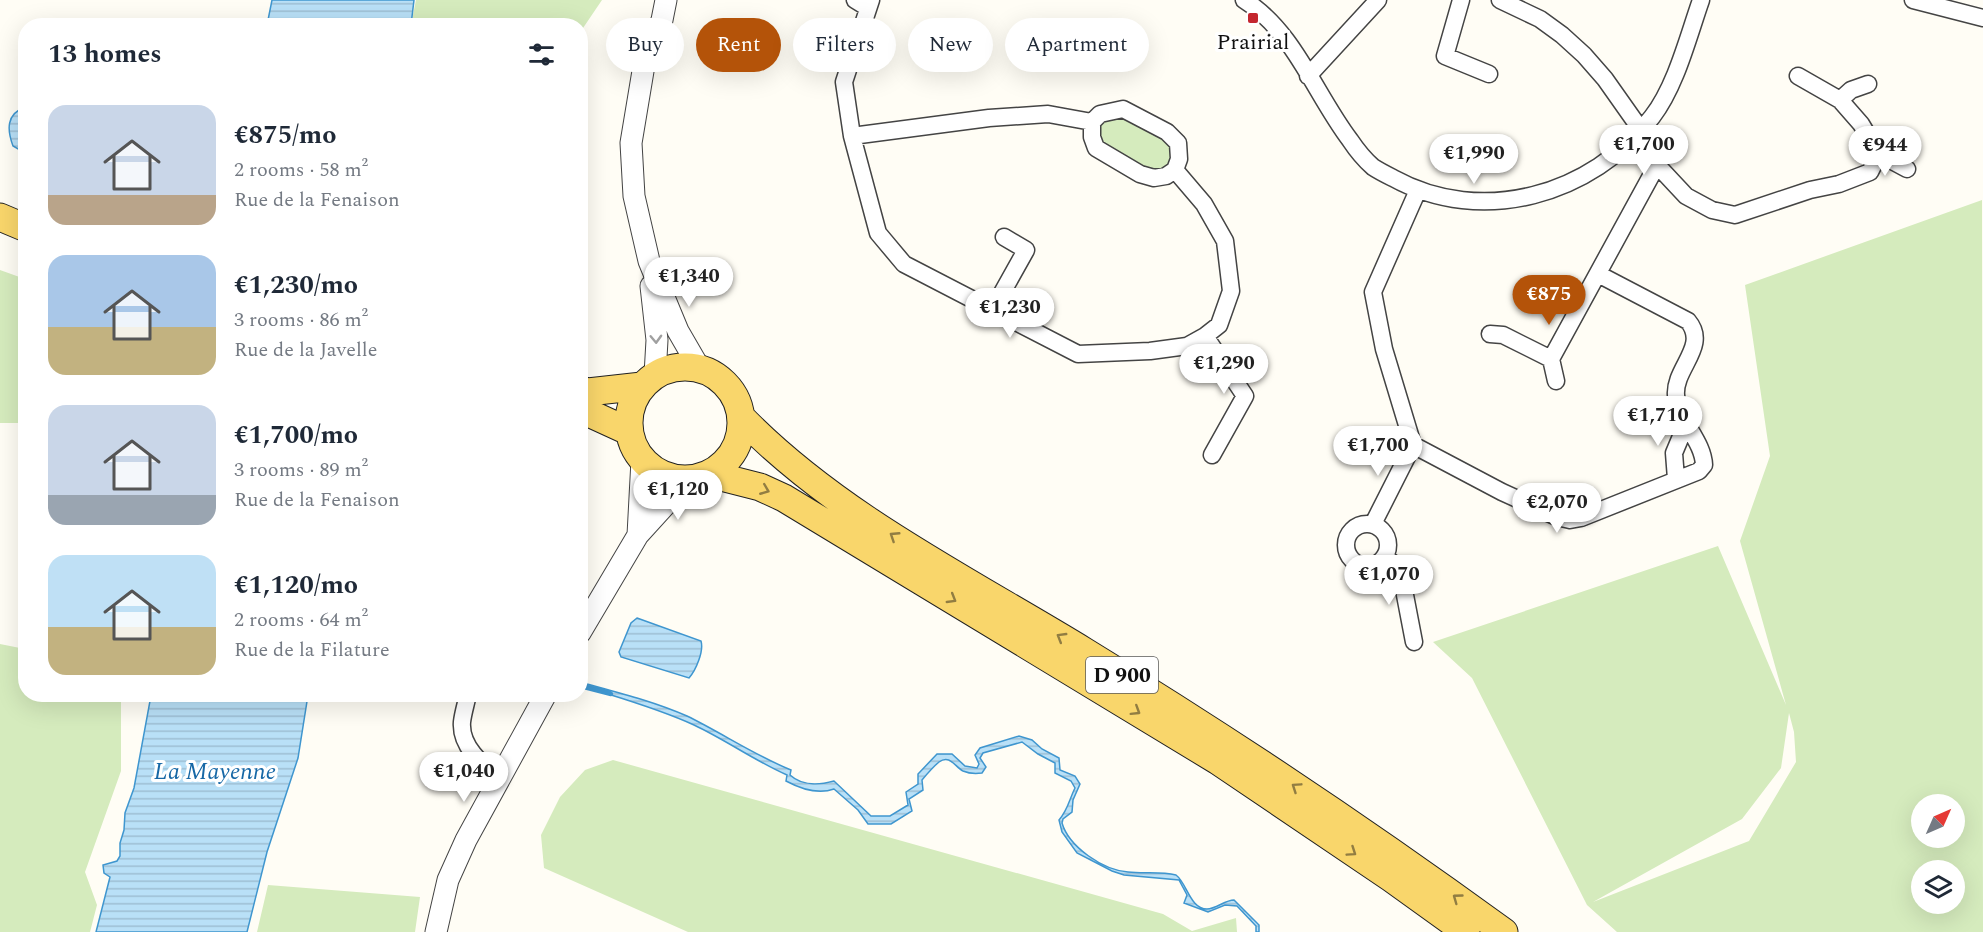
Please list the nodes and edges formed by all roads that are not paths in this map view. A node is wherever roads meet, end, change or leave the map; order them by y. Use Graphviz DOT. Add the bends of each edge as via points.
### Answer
graph roads {
  1 [pos="666,0"];
  2 [pos="1378,0"];
  3 [pos="1461,0"];
  4 [pos="1500,0"];
  5 [pos="1701,0"];
  6 [pos="1913,0"];
  7 [pos="1253,2"];
  8 [pos="865,3"];
  9 [pos="1983,18"];
  10 [pos="1489,74"];
  11 [pos="1308,76"];
  12 [pos="1798,76"];
  13 [pos="1868,84"];
  14 [pos="1840,100"];
  15 [pos="1092,122"];
  16 [pos="1641,130"];
  17 [pos="852,136"];
  18 [pos="1878,154"];
  19 [pos="1658,165"];
  20 [pos="1907,169"];
  21 [pos="1175,170"];
  22 [pos="1418,190"];
  23 [pos="1004,237"];
  24 [pos="649,261"];
  25 [pos="1598,274"];
  26 [pos="992,311"];
  27 [pos="1490,334"];
  28 [pos="1205,336"];
  29 [pos="1551,359"];
  30 [pos="700,369"];
  31 [pos="648,381"];
  32 [pos="1556,381"];
  33 [pos="588,392"];
  34 [pos="588,413"];
  35 [pos="741,417"];
  36 [pos="1687,422"];
  37 [pos="628,431"];
  38 [pos="1413,445"];
  39 [pos="1212,455"];
  40 [pos="642,460"];
  41 [pos="699,477"];
  42 [pos="1676,479"];
  43 [pos="1373,524"];
  44 [pos="638,535"];
  45 [pos="1385,557"];
  46 [pos="588,619"];
  47 [pos="1414,642"];
  48 [pos="466,702"];
  49 [pos="542,702"];
  50 [pos="500,779"];
  51 [pos="436,932"];
  52 [pos="1466,932"];
  53 [pos="1504,932"];
  1 -- 24 [label="street" via="644,65 631,143 634,196"];
  2 -- 11 [label="street"];
  3 -- 10 [label="street" via="1445,56"];
  4 -- 16 [label="street" via="1562,34 1605,79"];
  5 -- 16 [label="street" via="1672,82"];
  6 -- 9 [label="street"];
  7 -- 11 [label="street" via="1282,34"];
  8 -- 17 [label="street" via="843,82"];
  11 -- 22 [label="street" via="1336,122 1373,167"];
  12 -- 14 [label="street"];
  13 -- 14 [label="street" via="1851,90"];
  14 -- 18 [label="street" via="1861,124"];
  15 -- 17 [label="street" via="1048,114"];
  15 -- 21 [label="street" via="1096,148 1140,174 1154,178"];
  15 -- 21 [label="street" via="1100,114 1123,109 1167,132 1178,144"];
  16 -- 19 [label="street"];
  16 -- 22 [label="street" via="1597,168 1549,191 1482,203"];
  17 -- 26 [label="street" via="878,233 904,264"];
  18 -- 19 [label="street" via="1870,172 1735,215 1712,210 1686,196"];
  18 -- 20 [label="street"];
  19 -- 25 [label="street"];
  21 -- 28 [label="street" via="1204,204 1225,241 1231,291 1219,325"];
  22 -- 38 [label="street" via="1373,292 1384,349"];
  23 -- 26 [label="street" via="1026,250"];
  24 -- 30 [label="street" via="678,331"];
  24 -- 31 [label="street, one-way" via="657,340"];
  25 -- 29 [label="street"];
  25 -- 36 [label="street" via="1688,321 1695,329 1696,340 1678,379 1676,394"];
  26 -- 28 [label="street" via="1078,354 1187,346"];
  27 -- 29 [label="street" via="1503,335"];
  28 -- 39 [label="street" via="1245,396"];
  29 -- 32 [label="street"];
  30 -- 31 [label="main road" via="669,369"];
  30 -- 35 [label="main road" via="728,387"];
  31 -- 33 [label="main road"];
  31 -- 37 [label="main road" via="631,407"];
  34 -- 37 [label="main road"];
  35 -- 41 [label="main road" via="734,451 724,464"];
  53 -- 35 [label="main road, D 900, one-way" via="1404,859 1231,743 816,485"];
  36 -- 42 [label="street" via="1674,453"];
  36 -- 42 [label="street" via="1704,455 1704,465 1699,471"];
  37 -- 40 [label="main road"];
  38 -- 42 [label="street" via="1502,492 1570,520"];
  38 -- 43 [label="street"];
  40 -- 41 [label="main road" via="655,472 671,478"];
  40 -- 44 [label="street"];
  41 -- 44 [label="street"];
  41 -- 52 [label="main road, D 900, one-way" via="760,488 784,498 1218,761"];
  43 -- 45 [label="street" via="1388,537"];
  43 -- 45 [label="street" via="1360,525 1349,534 1348,555 1366,566"];
  44 -- 46 [label="street"];
  45 -- 47 [label="street" via="1400,569"];
  48 -- 50 [label="street" via="462,724 465,738 478,761"];
  49 -- 50 [label="street"];
  50 -- 51 [label="street" via="448,880"];
}
